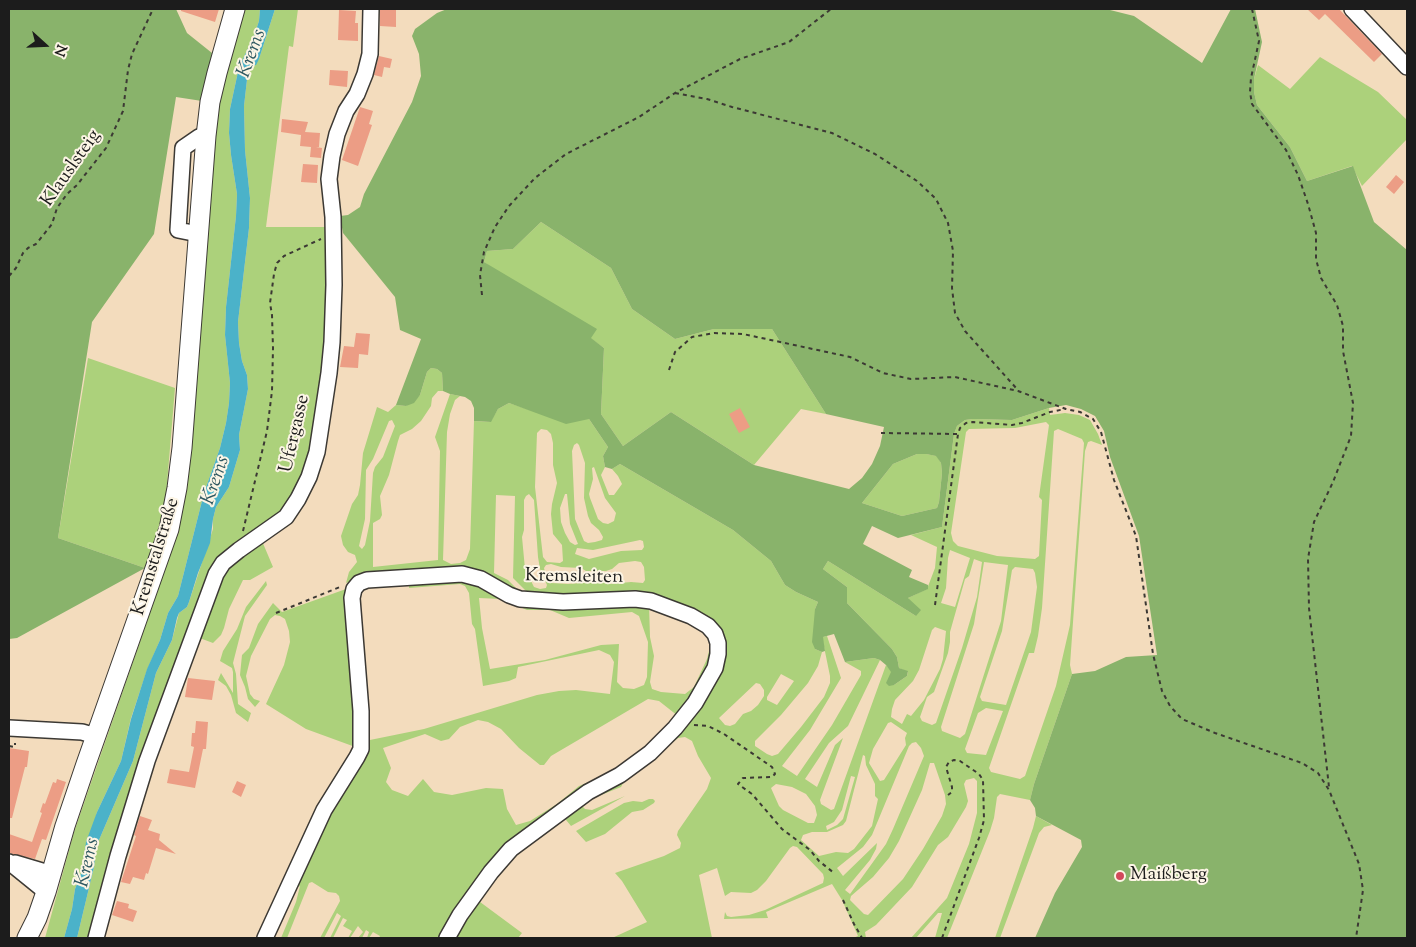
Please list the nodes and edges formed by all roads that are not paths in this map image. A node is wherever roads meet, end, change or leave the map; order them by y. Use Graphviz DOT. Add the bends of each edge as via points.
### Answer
graph roads {
  1 [pos="235,9"];
  2 [pos="372,9"];
  3 [pos="1352,9"];
  4 [pos="1407,67"];
  5 [pos="206,136"];
  6 [pos="198,234"];
  7 [pos="9,728"];
  8 [pos="96,736"];
  9 [pos="9,862"];
  10 [pos="49,883"];
  11 [pos="27,938"];
  12 [pos="96,938"];
  13 [pos="265,938"];
  14 [pos="448,938"];
  1 -- 5 [label="main road, Kremstalstraße" via="214,83"];
  2 -- 12 [label="street, Ufergasse" via="370,54 365,74 346,111 332,156 332,342 317,452 302,492 286,518 239,550 223,563 216,574 148,761"];
  3 -- 4 [label="street"];
  5 -- 6 [label="main road, Kremstalstraße"];
  5 -- 6 [label="street" via="183,148 182,158 178,230"];
  6 -- 8 [label="main road, Kremstalstraße" via="178,488 170,529"];
  7 -- 8 [label="street" via="82,732"];
  8 -- 10 [label="main road, Kremstalstraße"];
  9 -- 10 [label="street"];
  10 -- 11 [label="main road, Kremstalstraße"];
  13 -- 14 [label="street, Kremsleiten" via="324,810 361,749 352,598 359,583 462,574 480,579 520,599 652,601 708,626 718,643 715,668 695,703 675,728 650,753 620,775 588,792 511,849 460,915"];
}
